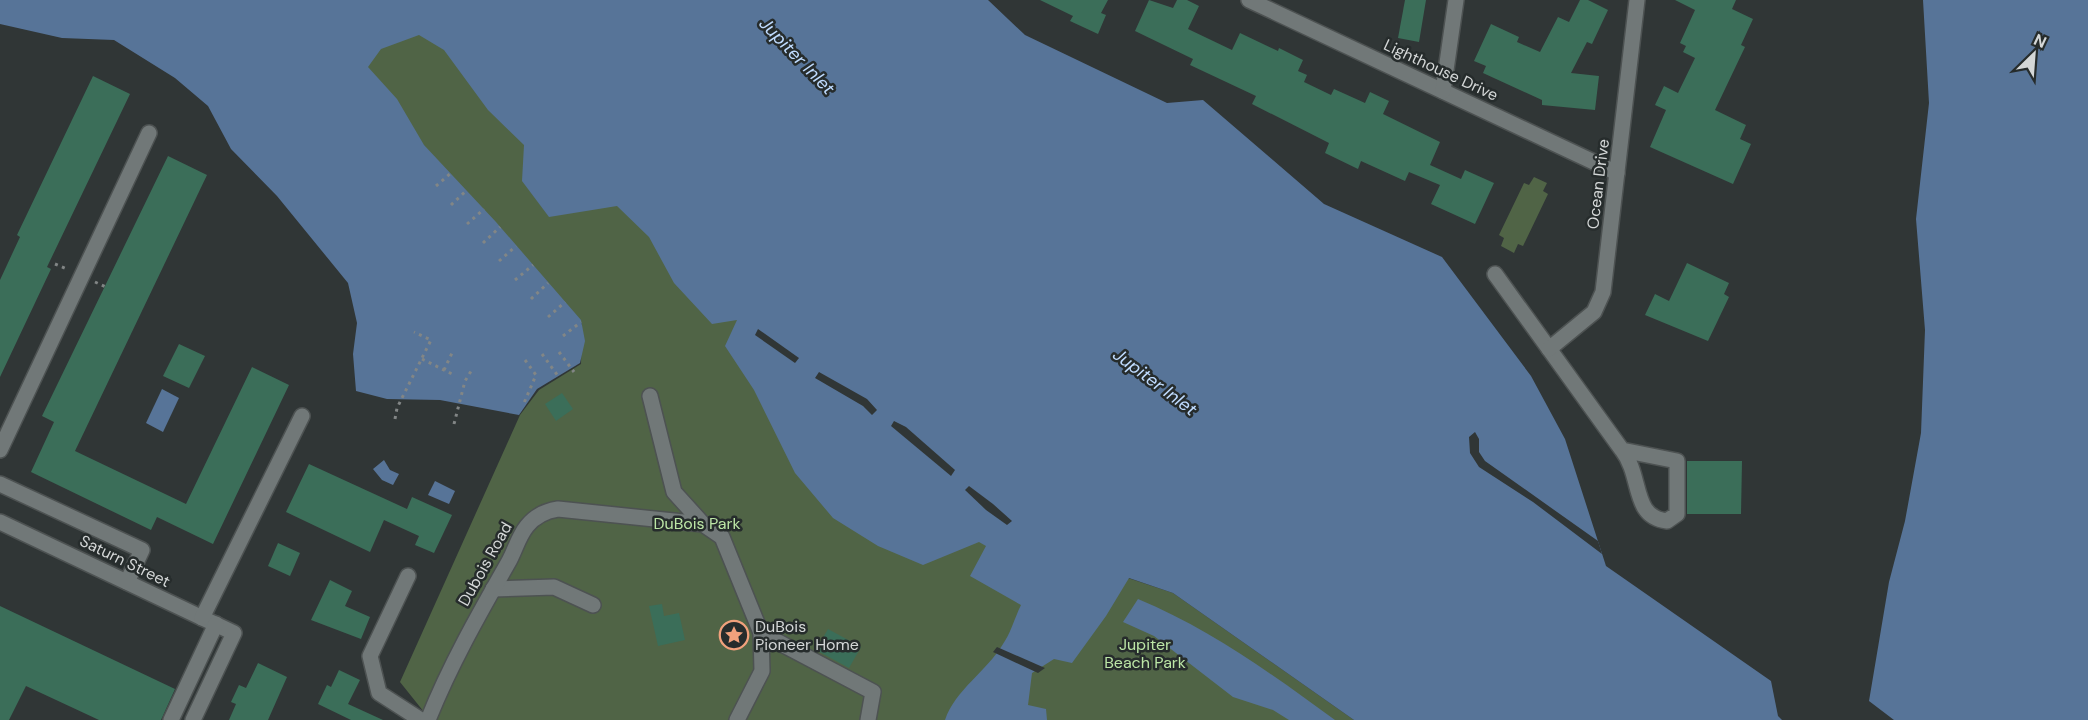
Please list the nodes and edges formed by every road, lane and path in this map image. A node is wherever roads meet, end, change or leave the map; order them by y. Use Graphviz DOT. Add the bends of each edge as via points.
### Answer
graph roads {
  1 [pos="1249,0"];
  2 [pos="1456,0"];
  3 [pos="1637,0"];
  4 [pos="1443,92"];
  5 [pos="149,133"];
  6 [pos="451,173"];
  7 [pos="1617,173"];
  8 [pos="436,186"];
  9 [pos="467,190"];
  10 [pos="451,205"];
  11 [pos="484,209"];
  12 [pos="467,224"];
  13 [pos="500,227"];
  14 [pos="483,243"];
  15 [pos="516,246"];
  16 [pos="499,261"];
  17 [pos="532,265"];
  18 [pos="1495,274"];
  19 [pos="515,280"];
  20 [pos="548,283"];
  21 [pos="531,299"];
  22 [pos="565,302"];
  23 [pos="548,317"];
  24 [pos="581,322"];
  25 [pos="414,332"];
  26 [pos="563,336"];
  27 [pos="1549,349"];
  28 [pos="453,351"];
  29 [pos="559,352"];
  30 [pos="542,354"];
  31 [pos="422,359"];
  32 [pos="525,360"];
  33 [pos="473,368"];
  34 [pos="444,370"];
  35 [pos="574,372"];
  36 [pos="452,374"];
  37 [pos="558,376"];
  38 [pos="651,396"];
  39 [pos="526,404"];
  40 [pos="302,416"];
  41 [pos="395,419"];
  42 [pos="454,424"];
  43 [pos="0,450"];
  44 [pos="1622,450"];
  45 [pos="0,484"];
  46 [pos="0,522"];
  47 [pos="703,524"];
  48 [pos="408,576"];
  49 [pos="127,582"];
  50 [pos="493,589"];
  51 [pos="593,605"];
  52 [pos="209,621"];
  53 [pos="761,633"];
  54 [pos="171,720"];
  55 [pos="193,720"];
  56 [pos="421,720"];
  57 [pos="428,720"];
  58 [pos="737,720"];
  59 [pos="868,720"];
  1 -- 4 [label="street, Lighthouse Drive"];
  2 -- 4 [label="street"];
  3 -- 7 [label="street, Ocean Drive"];
  4 -- 7 [label="street, Lighthouse Drive"];
  5 -- 43 [label="street"];
  6 -- 8 [label="path"];
  7 -- 27 [label="street, Ocean Drive" via="1603,292 1594,312"];
  9 -- 10 [label="path"];
  11 -- 12 [label="path"];
  13 -- 14 [label="path"];
  15 -- 16 [label="path"];
  17 -- 19 [label="path"];
  18 -- 27 [label="street"];
  20 -- 21 [label="path"];
  22 -- 23 [label="path"];
  24 -- 26 [label="path"];
  25 -- 31 [label="path" via="431,340"];
  27 -- 44 [label="street"];
  28 -- 34 [label="path"];
  29 -- 35 [label="path"];
  30 -- 37 [label="path"];
  31 -- 34 [label="path"];
  31 -- 41 [label="path"];
  32 -- 39 [label="path" via="536,375"];
  33 -- 42 [label="path" via="465,381"];
  34 -- 36 [label="path"];
  38 -- 47 [label="street" via="674,492"];
  40 -- 52 [label="street"];
  44 -- 44 [label="street" via="1632,462 1645,512 1655,520 1668,521 1677,514 1677,461"];
  45 -- 49 [label="street" via="142,550"];
  46 -- 49 [label="street, Saturn Street"];
  47 -- 50 [label="street, Dubois Road" via="547,511 527,525"];
  47 -- 53 [label="street" via="723,537"];
  48 -- 56 [label="street" via="370,656 379,693"];
  49 -- 52 [label="street, Saturn Street"];
  50 -- 51 [label="street" via="554,587"];
  50 -- 57 [label="street, Dubois Road"];
  52 -- 54 [label="street"];
  52 -- 55 [label="street, Saturn Street" via="234,633"];
  53 -- 58 [label="street" via="762,671"];
  53 -- 59 [label="street" via="873,692"];
}
